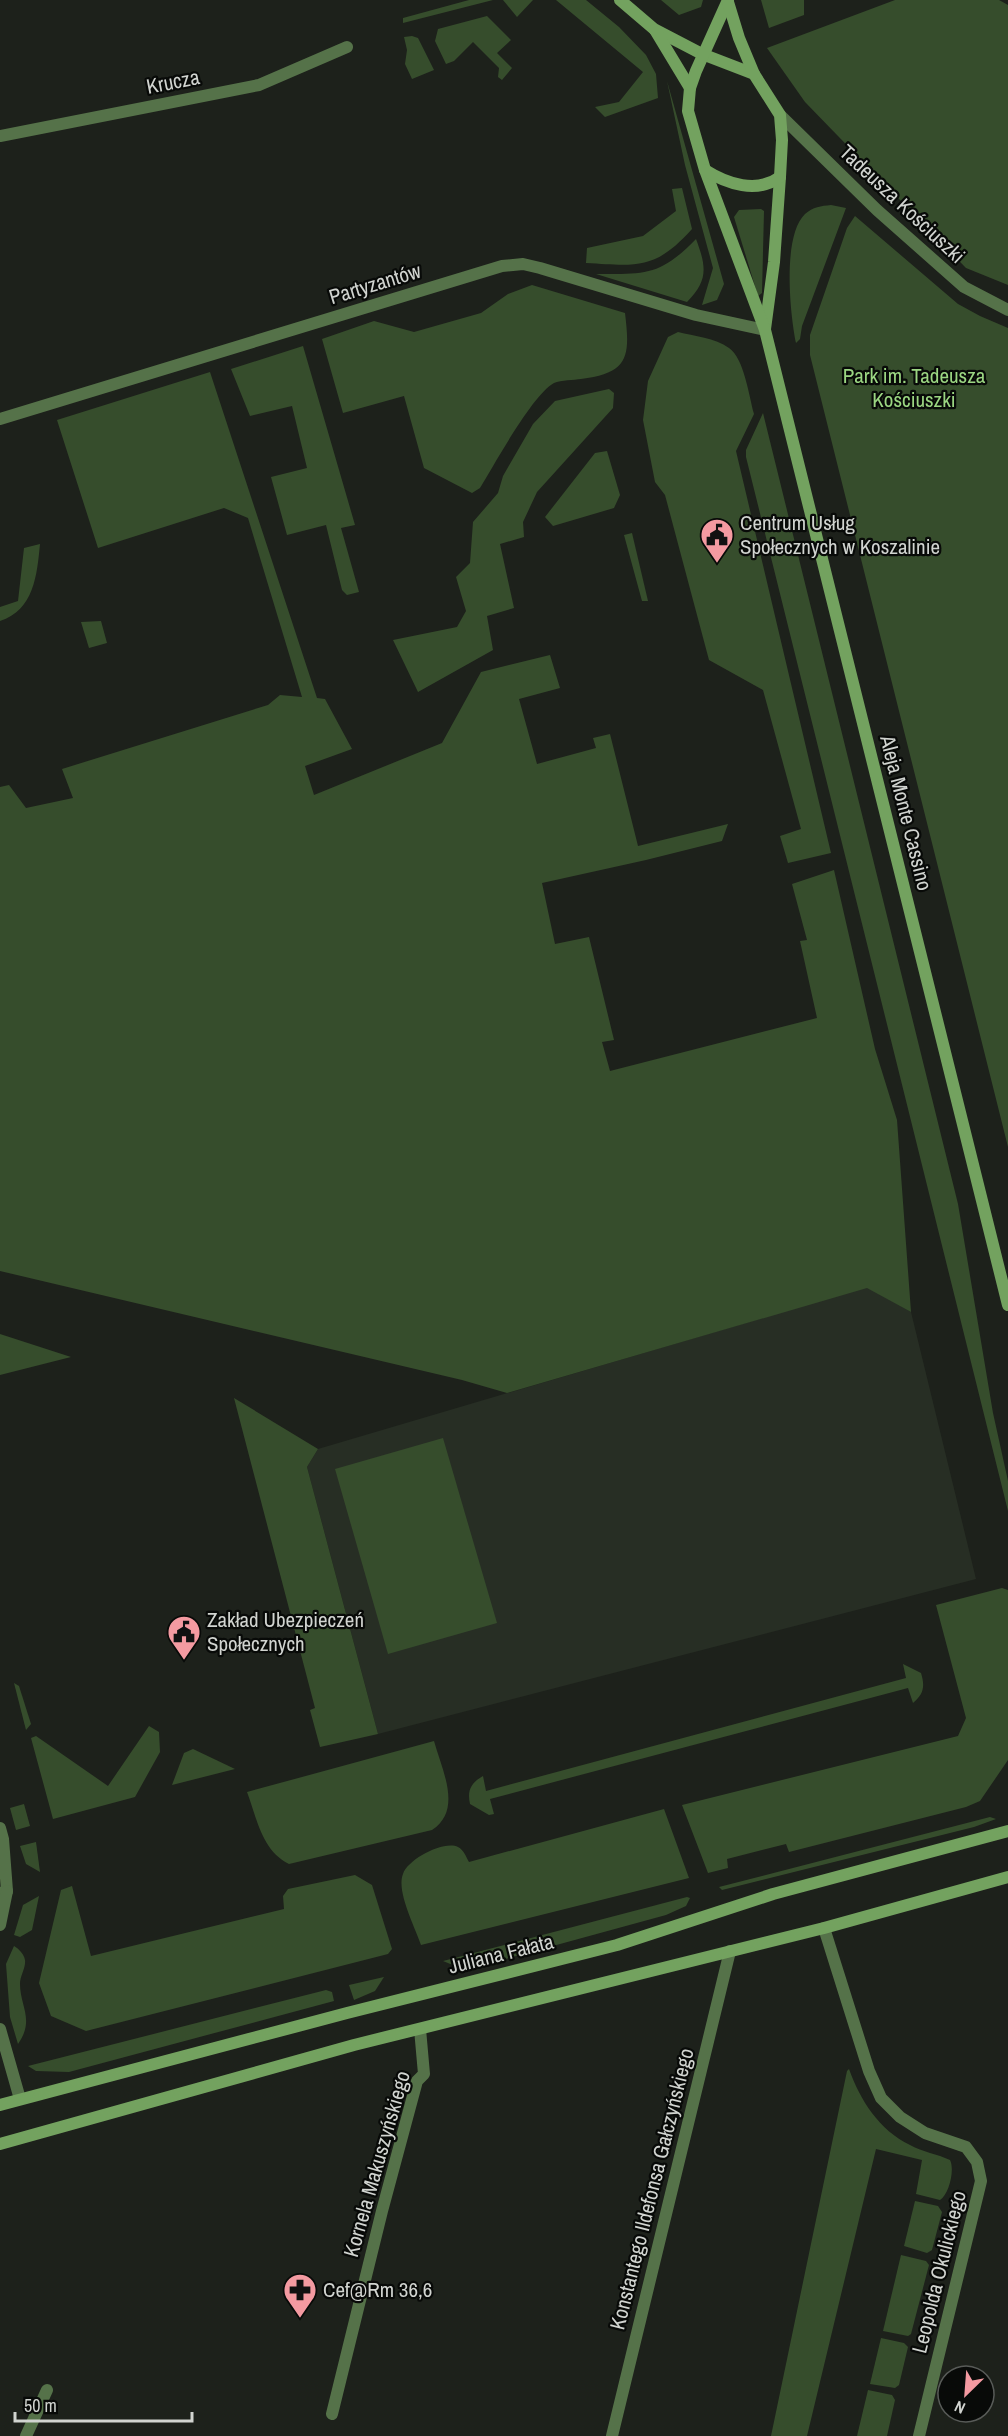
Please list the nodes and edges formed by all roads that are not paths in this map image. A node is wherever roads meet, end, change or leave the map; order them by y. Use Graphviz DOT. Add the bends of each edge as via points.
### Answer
graph roads {
  1 [pos="620,0"];
  2 [pos="728,1"];
  3 [pos="654,28"];
  4 [pos="347,47"];
  5 [pos="702,54"];
  6 [pos="754,74"];
  7 [pos="690,88"];
  8 [pos="780,115"];
  9 [pos="0,136"];
  10 [pos="705,170"];
  11 [pos="780,177"];
  12 [pos="1008,310"];
  13 [pos="765,330"];
  14 [pos="0,419"];
  15 [pos="1008,1305"];
  16 [pos="0,1828"];
  17 [pos="1008,1831"];
  18 [pos="1008,1877"];
  19 [pos="4,1892"];
  20 [pos="0,1925"];
  21 [pos="824,1928"];
  22 [pos="730,1951"];
  23 [pos="0,2029"];
  24 [pos="420,2029"];
  25 [pos="20,2099"];
  26 [pos="0,2105"];
  27 [pos="0,2144"];
  28 [pos="47,2390"];
  29 [pos="332,2414"];
  30 [pos="26,2436"];
  31 [pos="612,2436"];
  32 [pos="919,2436"];
  1 -- 3 [label="street"];
  2 -- 5 [label="street"];
  2 -- 6 [label="street"];
  3 -- 5 [label="street"];
  3 -- 7 [label="street"];
  4 -- 9 [label="street, Krucza" via="259,85"];
  5 -- 6 [label="street"];
  5 -- 7 [label="street"];
  6 -- 8 [label="street"];
  7 -- 10 [label="street" via="688,111"];
  8 -- 11 [label="street"];
  8 -- 12 [label="street, Tadeusza Kościuszki" via="877,210 964,287"];
  10 -- 11 [label="street" via="742,186 767,184"];
  10 -- 13 [label="street, Aleja Monte Cassino"];
  11 -- 13 [label="street, Aleja Monte Cassino"];
  13 -- 14 [label="street, Partyzantów" via="696,315 540,268 523,264 502,266"];
  13 -- 15 [label="street, Aleja Monte Cassino"];
  16 -- 19 [label="street"];
  17 -- 25 [label="street, Juliana Fałata" via="774,1894 616,1945"];
  18 -- 21 [label="street"];
  19 -- 20 [label="street"];
  21 -- 22 [label="street"];
  21 -- 32 [label="street, Leopolda Okulickiego" via="881,2098 925,2133 966,2147 977,2163 981,2181"];
  22 -- 24 [label="street"];
  22 -- 31 [label="street, Konstantego Ildefonsa Gałczyńskiego"];
  23 -- 25 [label="street"];
  24 -- 27 [label="street"];
  24 -- 29 [label="street, Kornela Makuszyńskiego" via="424,2074 417,2081"];
  25 -- 26 [label="street, Juliana Fałata"];
  28 -- 30 [label="street"];
}
